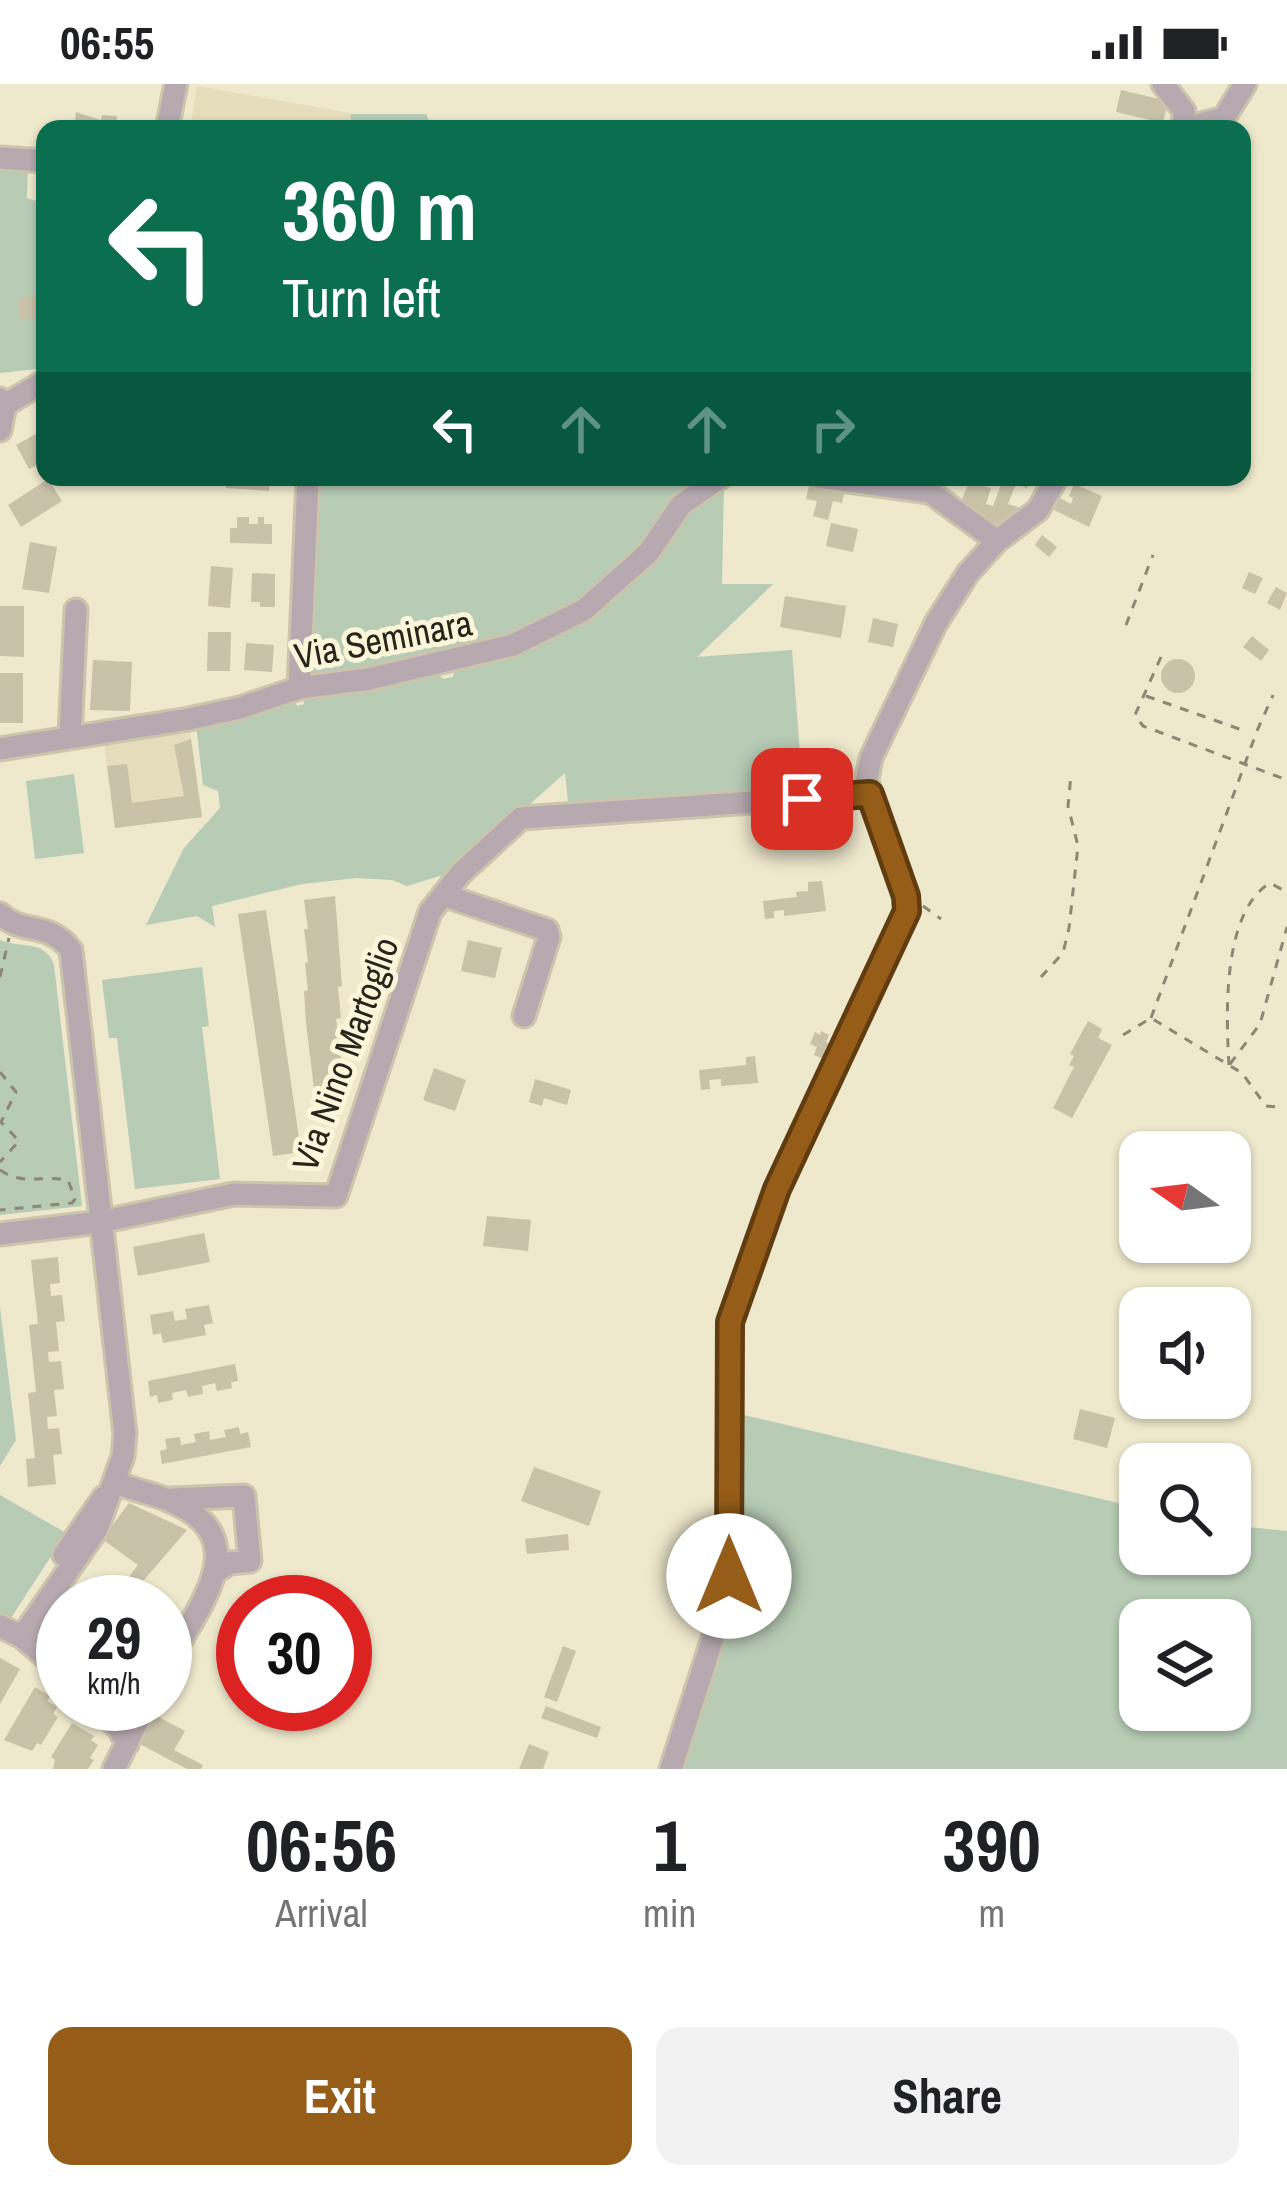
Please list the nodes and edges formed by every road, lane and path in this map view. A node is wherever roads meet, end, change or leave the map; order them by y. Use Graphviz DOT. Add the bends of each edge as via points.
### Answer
graph roads {
  1 [pos="176,84"];
  2 [pos="1163,84"];
  3 [pos="1245,84"];
  4 [pos="169,120"];
  5 [pos="1184,120"];
  6 [pos="1217,120"];
  7 [pos="0,158"];
  8 [pos="36,160"];
  9 [pos="36,385"];
  10 [pos="2,402"];
  11 [pos="0,430"];
  12 [pos="308,486"];
  13 [pos="708,486"];
  14 [pos="886,486"];
  15 [pos="1052,486"];
  16 [pos="997,541"];
  17 [pos="1153,555"];
  18 [pos="76,610"];
  19 [pos="1126,626"];
  20 [pos="1161,657"];
  21 [pos="299,688"];
  22 [pos="1273,695"];
  23 [pos="1144,696"];
  24 [pos="1245,731"];
  25 [pos="70,737"];
  26 [pos="0,749"];
  27 [pos="1246,767"];
  28 [pos="1071,775"];
  29 [pos="1287,780"];
  30 [pos="870,794"];
  31 [pos="1287,892"];
  32 [pos="443,895"];
  33 [pos="0,914"];
  34 [pos="1287,927"];
  35 [pos="8,944"];
  36 [pos="0,977"];
  37 [pos="1041,977"];
  38 [pos="524,1016"];
  39 [pos="1151,1018"];
  40 [pos="1123,1035"];
  41 [pos="1229,1065"];
  42 [pos="0,1072"];
  43 [pos="1280,1107"];
  44 [pos="0,1162"];
  45 [pos="0,1170"];
  46 [pos="0,1210"];
  47 [pos="100,1222"];
  48 [pos="0,1234"];
  49 [pos="115,1482"];
  50 [pos="167,1499"];
  51 [pos="215,1571"];
  52 [pos="192,1616"];
  53 [pos="0,1627"];
  54 [pos="22,1637"];
  55 [pos="36,1649"];
  56 [pos="120,1731"];
  57 [pos="133,1731"];
  58 [pos="127,1744"];
  59 [pos="114,1769"];
  60 [pos="671,1769"];
  1 -- 4 [label="street"];
  2 -- 5 [label="street"];
  3 -- 6 [label="street"];
  7 -- 8 [label="street"];
  9 -- 10 [label="street"];
  10 -- 11 [label="street"];
  12 -- 21 [label="street"];
  13 -- 21 [label="street, Via Seminara" via="681,505 633,569 554,628 446,664"];
  14 -- 16 [label="street" via="930,492"];
  15 -- 16 [label="street" via="1038,509"];
  16 -- 30 [label="street" via="935,623 871,758"];
  17 -- 19 [label="path"];
  18 -- 25 [label="street"];
  20 -- 23 [label="path"];
  21 -- 25 [label="street, Via Seminara" via="240,708"];
  22 -- 27 [label="path"];
  23 -- 24 [label="path"];
  23 -- 27 [label="path" via="1135,715 1143,726"];
  25 -- 26 [label="street, Via Seminara"];
  27 -- 29 [label="path"];
  27 -- 39 [label="path"];
  28 -- 37 [label="path" via="1067,806 1078,845 1069,928 1064,953"];
  30 -- 32 [label="street" via="521,818"];
  30 -- 60 [label="street" via="907,911 777,1189 730,1322 727,1594"];
  31 -- 41 [label="path" via="1270,883 1239,922 1226,1016"];
  32 -- 38 [label="street" via="547,930"];
  32 -- 47 [label="street, Via Nino Martoglio" via="430,912 336,1196 234,1194"];
  33 -- 47 [label="street" via="49,930 71,950"];
  34 -- 41 [label="path" via="1260,1024"];
  35 -- 36 [label="path"];
  39 -- 40 [label="path"];
  39 -- 41 [label="path"];
  41 -- 43 [label="path" via="1266,1106"];
  42 -- 44 [label="path" via="16,1093 2,1121 20,1142"];
  45 -- 46 [label="path" via="17,1181 68,1180 75,1198"];
  47 -- 48 [label="street, Via Nino Martoglio"];
  47 -- 49 [label="street" via="125,1434"];
  49 -- 50 [label="street"];
  49 -- 54 [label="street" via="98,1529"];
  50 -- 51 [label="street" via="213,1529"];
  50 -- 51 [label="street" via="244,1496 250,1561"];
  51 -- 52 [label="street"];
  53 -- 54 [label="street"];
  54 -- 55 [label="street"];
  56 -- 58 [label="street"];
  57 -- 58 [label="street"];
  58 -- 59 [label="street"];
}
